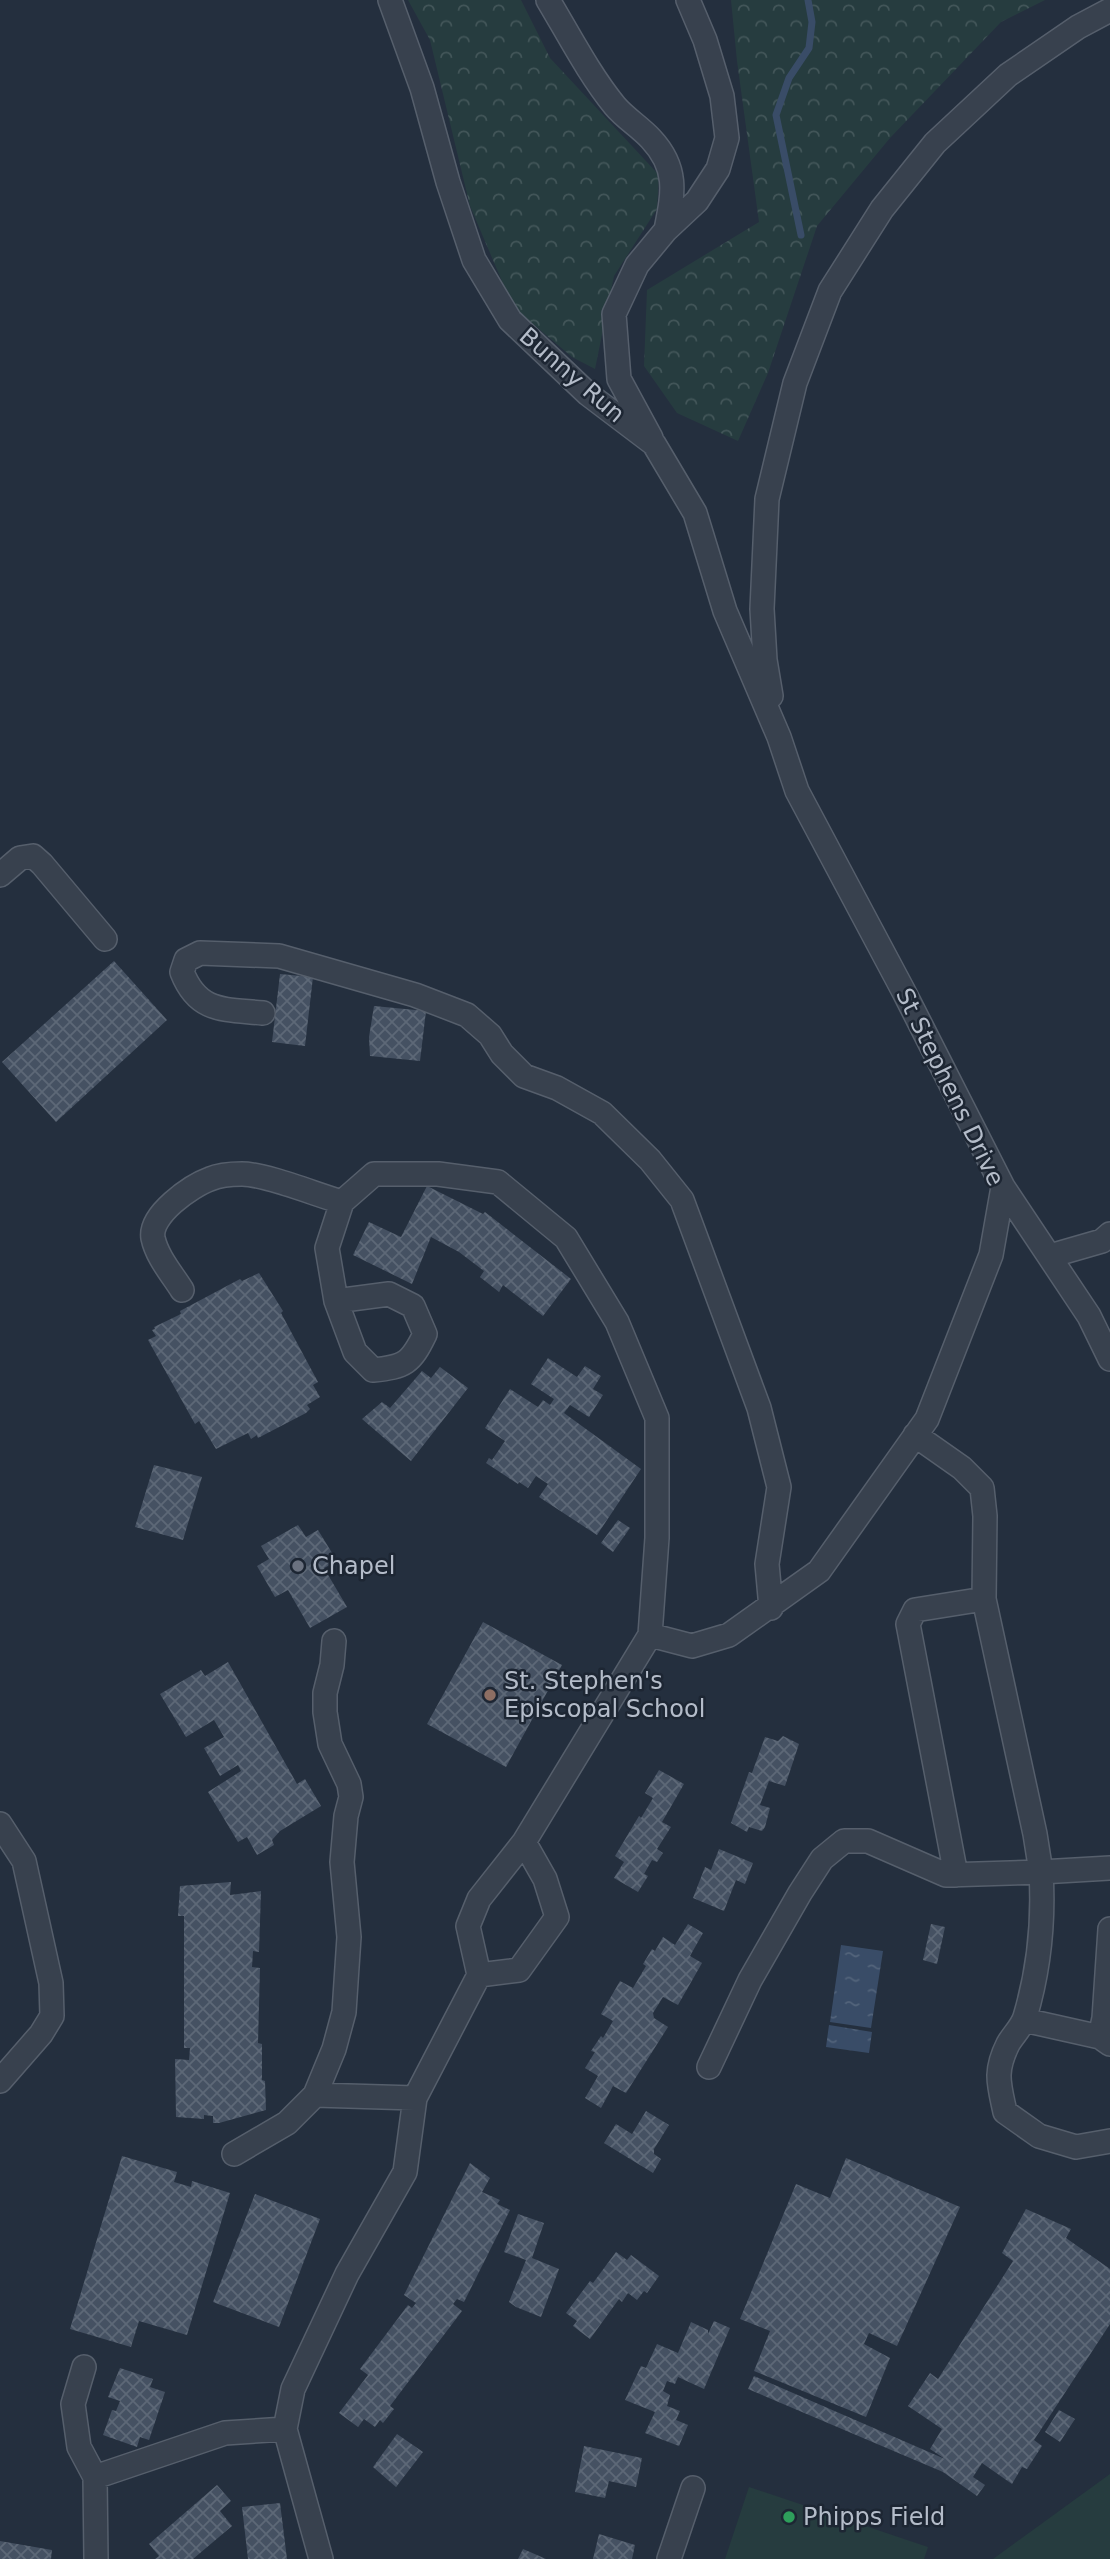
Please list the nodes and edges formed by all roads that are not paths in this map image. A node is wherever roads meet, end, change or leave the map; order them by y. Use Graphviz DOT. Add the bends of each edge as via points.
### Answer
graph roads {
  1 [pos="390,0"];
  2 [pos="548,0"];
  3 [pos="688,0"];
  4 [pos="1110,10"];
  5 [pos="666,230"];
  6 [pos="654,444"];
  7 [pos="779,737"];
  8 [pos="0,875"];
  9 [pos="105,939"];
  10 [pos="262,1013"];
  11 [pos="1003,1187"];
  12 [pos="342,1202"];
  13 [pos="1110,1234"];
  14 [pos="1050,1256"];
  15 [pos="182,1290"];
  16 [pos="335,1300"];
  17 [pos="1110,1359"];
  18 [pos="915,1436"];
  19 [pos="984,1600"];
  20 [pos="771,1608"];
  21 [pos="650,1635"];
  22 [pos="334,1641"];
  23 [pos="0,1824"];
  24 [pos="524,1842"];
  25 [pos="1110,1868"];
  26 [pos="1041,1872"];
  27 [pos="956,1875"];
  28 [pos="1110,1928"];
  29 [pos="479,1975"];
  30 [pos="1024,2020"];
  31 [pos="1105,2040"];
  32 [pos="709,2067"];
  33 [pos="0,2081"];
  34 [pos="315,2095"];
  35 [pos="415,2098"];
  36 [pos="1110,2141"];
  37 [pos="234,2154"];
  38 [pos="83,2367"];
  39 [pos="285,2429"];
  40 [pos="95,2477"];
  41 [pos="692,2488"];
  42 [pos="96,2559"];
  43 [pos="321,2559"];
  44 [pos="669,2559"];
  1 -- 6 [label="street, Bunny Run" via="481,272 510,320 588,394"];
  2 -- 5 [label="street" via="615,106 667,162 674,190"];
  3 -- 5 [label="street" via="722,96 727,138 718,169 697,201"];
  4 -- 7 [label="street" via="1008,75 935,143 882,209 830,291 795,383 767,499 762,609 765,660"];
  5 -- 6 [label="street" via="637,265 614,314 619,379"];
  6 -- 7 [label="street, Bunny Run" via="695,513 725,611"];
  7 -- 11 [label="street, St Stephens Drive" via="797,791"];
  8 -- 9 [label="street" via="20,858 33,856"];
  10 -- 20 [label="street" via="204,1004 187,986 182,972 186,960 200,953 279,956 415,995 467,1015 524,1076 602,1113 650,1160 682,1200 759,1408 779,1487 767,1564"];
  11 -- 14 [label="street"];
  11 -- 18 [label="street, St Stephens Drive" via="992,1255 927,1419"];
  12 -- 15 [label="street" via="245,1174 213,1177 190,1188 162,1213 153,1235"];
  12 -- 16 [label="street" via="327,1248"];
  12 -- 21 [label="street" via="374,1174 438,1174 498,1182 565,1238 617,1322 657,1418 657,1538"];
  13 -- 14 [label="street" via="1102,1241"];
  14 -- 17 [label="street"];
  18 -- 19 [label="street" via="962,1468 982,1488"];
  18 -- 20 [label="street, St Stephens Drive" via="819,1571"];
  19 -- 26 [label="street"];
  19 -- 27 [label="street" via="915,1610 908,1624"];
  20 -- 21 [label="street, St Stephens Drive" via="729,1635 692,1646"];
  21 -- 24 [label="street"];
  22 -- 34 [label="street" via="325,1712 330,1744 351,1797 342,1862 349,1937 344,2012"];
  23 -- 33 [label="street" via="24,1861 51,1983 52,2016"];
  24 -- 29 [label="street" via="479,1899 468,1926"];
  24 -- 29 [label="street" via="545,1879 557,1917 519,1970"];
  25 -- 26 [label="street"];
  26 -- 27 [label="street"];
  26 -- 30 [label="street" via="1039,1951"];
  27 -- 32 [label="street" via="946,1875 868,1841 844,1841 822,1859 800,1893 750,1980"];
  28 -- 31 [label="street"];
  29 -- 35 [label="street"];
  30 -- 31 [label="street"];
  30 -- 36 [label="street" via="1007,2045 997,2075 1005,2112 1039,2137 1076,2147"];
  34 -- 35 [label="street"];
  34 -- 37 [label="street" via="287,2123"];
  35 -- 39 [label="street" via="405,2172 347,2274 298,2377"];
  38 -- 40 [label="street" via="73,2404 79,2447"];
  39 -- 40 [label="street" via="225,2434"];
  39 -- 43 [label="street"];
  40 -- 42 [label="street"];
  41 -- 44 [label="street"];
}
